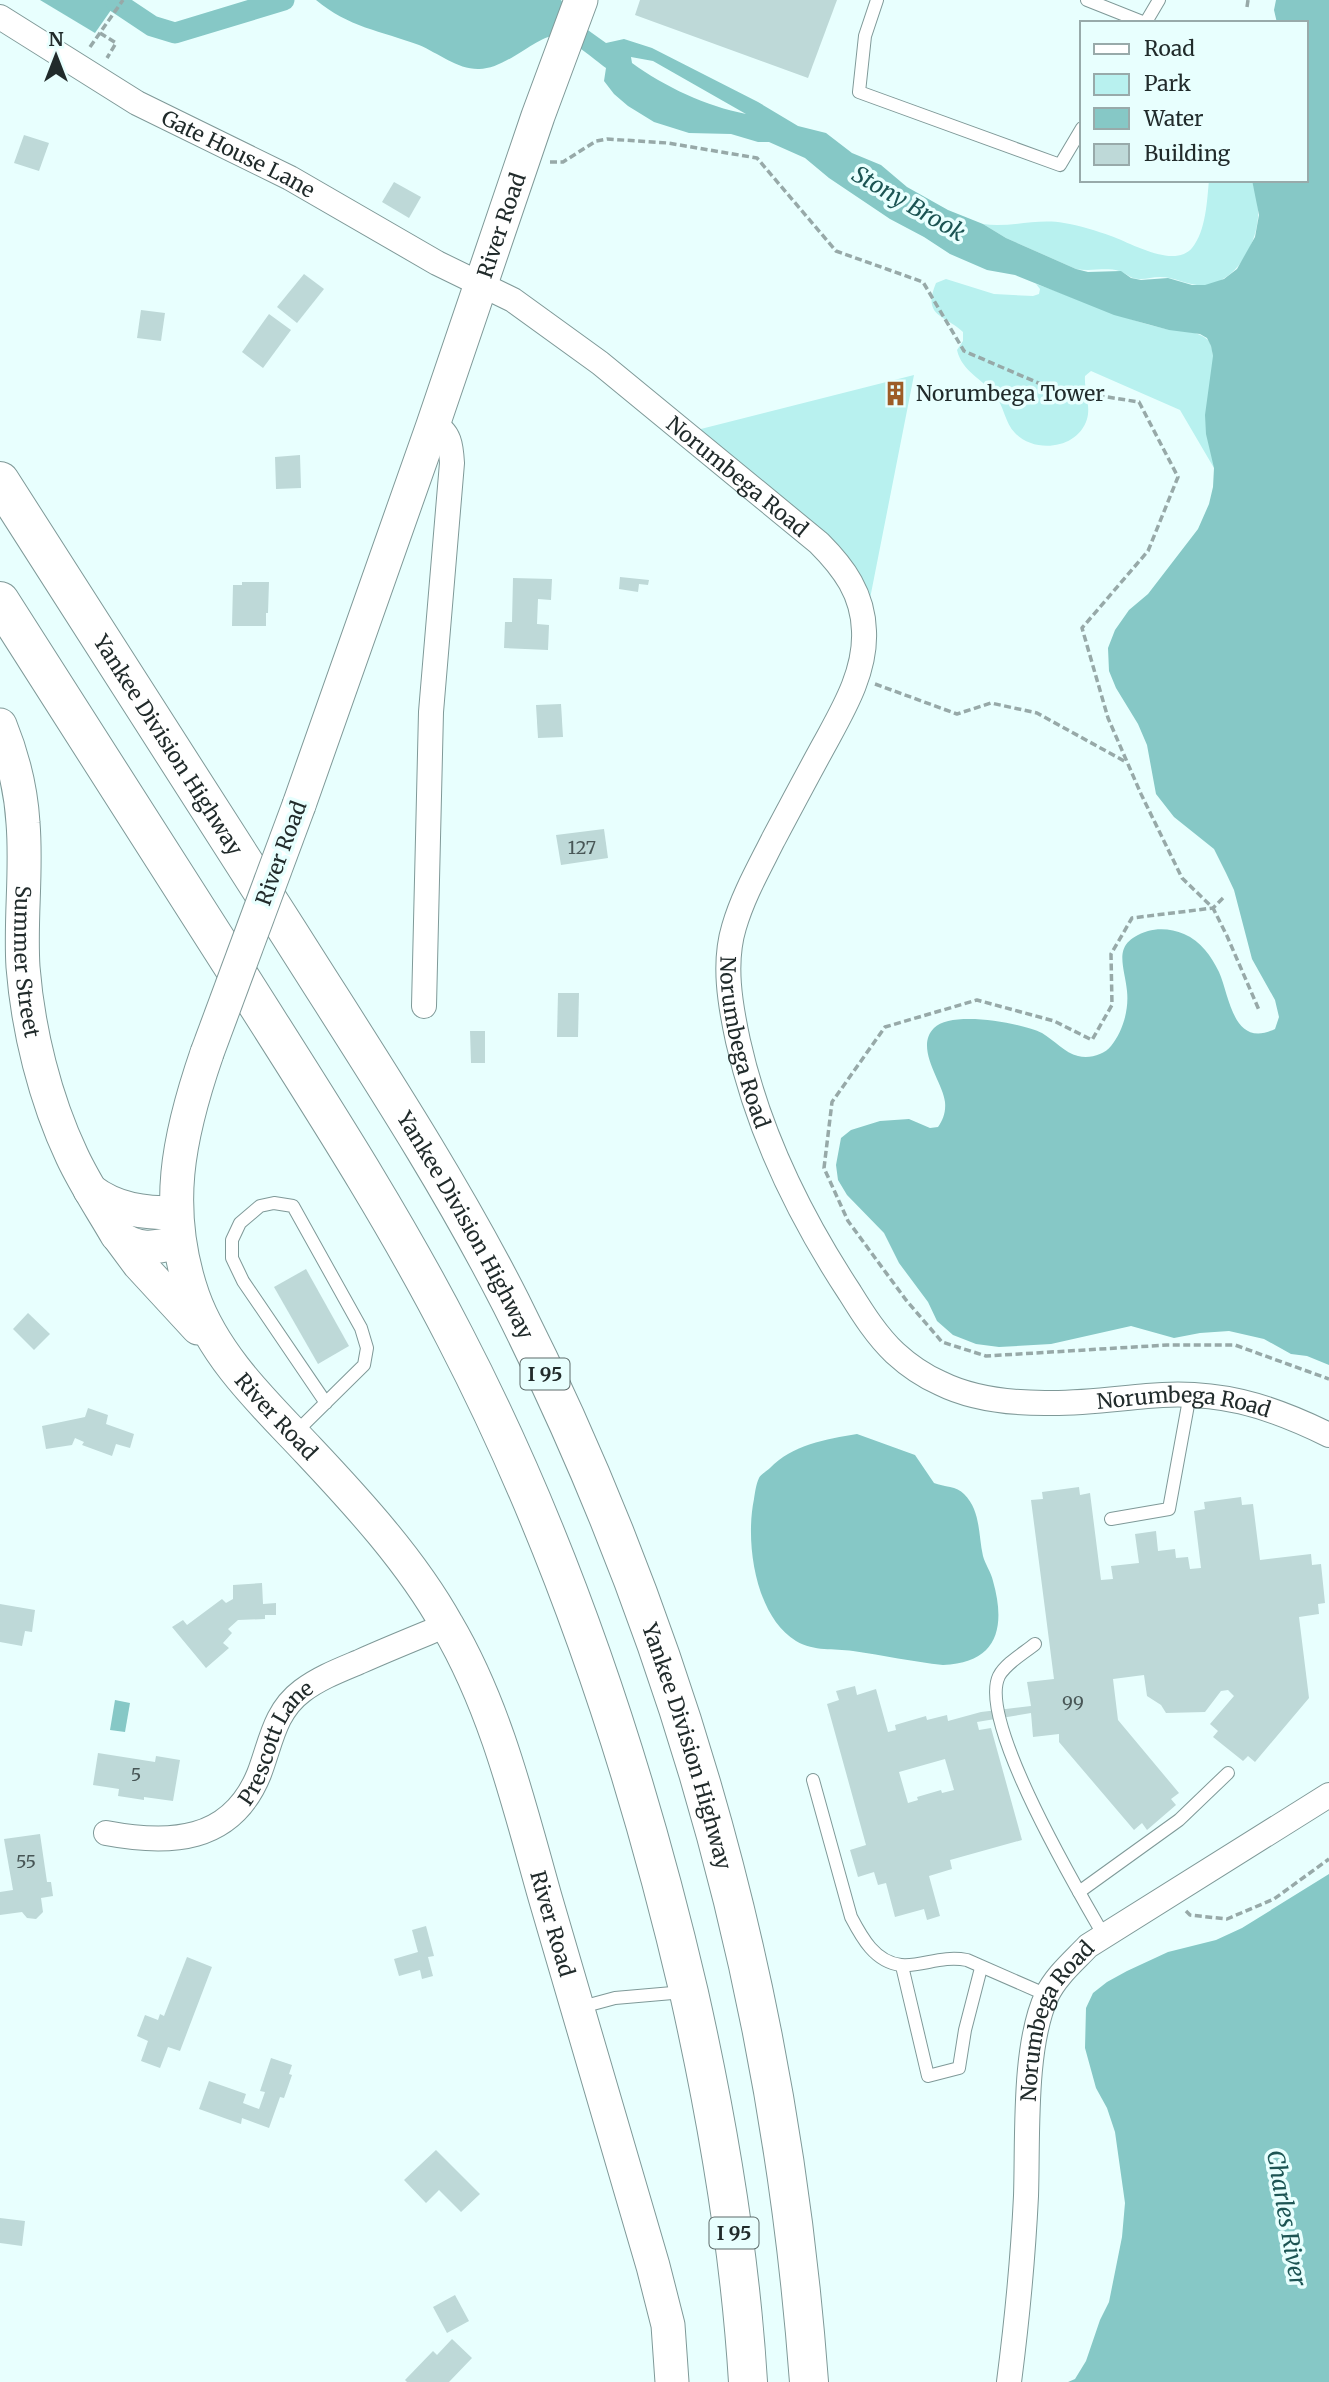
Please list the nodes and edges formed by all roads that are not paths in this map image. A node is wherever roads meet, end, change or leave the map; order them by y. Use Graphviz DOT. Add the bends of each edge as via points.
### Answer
graph roads {
  1 [pos="877,0"];
  2 [pos="1087,0"];
  3 [pos="1159,0"];
  4 [pos="576,13"];
  5 [pos="0,17"];
  6 [pos="1143,21"];
  7 [pos="1147,21"];
  8 [pos="1080,131"];
  9 [pos="481,284"];
  10 [pos="433,425"];
  11 [pos="0,481"];
  12 [pos="0,601"];
  13 [pos="0,725"];
  14 [pos="424,1006"];
  15 [pos="90,1190"];
  16 [pos="177,1228"];
  17 [pos="117,1235"];
  18 [pos="227,1360"];
  19 [pos="1190,1394"];
  20 [pos="326,1403"];
  21 [pos="294,1434"];
  22 [pos="1329,1435"];
  23 [pos="1111,1519"];
  24 [pos="447,1625"];
  25 [pos="1035,1644"];
  26 [pos="1228,1773"];
  27 [pos="813,1780"];
  28 [pos="1329,1795"];
  29 [pos="106,1833"];
  30 [pos="1079,1892"];
  31 [pos="1104,1936"];
  32 [pos="902,1965"];
  33 [pos="981,1968"];
  34 [pos="688,1992"];
  35 [pos="1047,1995"];
  36 [pos="578,2008"];
  37 [pos="709,2086"];
  38 [pos="672,2382"];
  39 [pos="727,2382"];
  40 [pos="748,2382"];
  41 [pos="808,2382"];
  42 [pos="1009,2382"];
  1 -- 8 [label="lane" via="865,36 859,92 1060,165"];
  2 -- 6 [label="lane"];
  3 -- 7 [label="lane"];
  4 -- 9 [label="main road, River Road"];
  5 -- 9 [label="street, Gate House Lane" via="137,103 290,178"];
  9 -- 10 [label="main road, River Road"];
  9 -- 19 [label="street, Norumbega Road" via="513,300 578,346 819,543 851,581 860,604 864,652 857,677 746,895 733,929 729,958 732,1012 748,1078 777,1158 819,1244 894,1352 938,1383 988,1398 1045,1404"];
  10 -- 14 [label="street" via="445,432 452,463 431,703"];
  10 -- 16 [label="main road, River Road, bridge" via="193,1093 176,1181"];
  11 -- 41 [label="highway, Yankee Division Highway / I 95" via="440,1173 511,1304 590,1472 681,1716 742,1933 790,2190"];
  12 -- 34 [label="highway, I 95" via="362,1170 478,1381 547,1537 607,1697 657,1860"];
  13 -- 15 [label="main road, Summer Street" via="17,778 23,824 23,957 34,1038 57,1118"];
  15 -- 16 [label="main road"];
  15 -- 17 [label="main road, Summer Street"];
  16 -- 17 [label="main road" via="143,1248"];
  16 -- 18 [label="main road, River Road" via="199,1312"];
  17 -- 18 [label="main road, Summer Street"];
  18 -- 21 [label="main road, River Road"];
  19 -- 22 [label="street, Norumbega Road" via="1263,1406"];
  19 -- 23 [label="lane" via="1169,1509"];
  20 -- 20 [label="lane" via="364,1365 367,1348 361,1328 293,1206 260,1206 240,1223 232,1240 232,1258"];
  20 -- 21 [label="lane"];
  21 -- 24 [label="main road, River Road" via="402,1559"];
  24 -- 29 [label="street, Prescott Lane" via="328,1675 302,1691 284,1708 242,1803 221,1823 194,1836 156,1840"];
  24 -- 36 [label="main road, River Road" via="473,1674 508,1768"];
  25 -- 30 [label="lane" via="999,1676 998,1719 1031,1798"];
  26 -- 30 [label="lane" via="1179,1820"];
  27 -- 32 [label="lane" via="851,1917 873,1951"];
  28 -- 31 [label="street, Norumbega Road"];
  30 -- 31 [label="lane"];
  31 -- 35 [label="street, Norumbega Road" via="1088,1946"];
  32 -- 33 [label="lane" via="953,1957"];
  32 -- 33 [label="lane" via="928,2076 959,2068"];
  33 -- 35 [label="lane"];
  34 -- 36 [label="lane" via="615,1998"];
  34 -- 37 [label="highway, I 95"];
  35 -- 42 [label="street, Norumbega Road" via="1032,2057 1021,2277"];
  36 -- 38 [label="main road, River Road" via="665,2310"];
  37 -- 39 [label="highway" via="707,2194"];
  37 -- 40 [label="highway, I 95" via="731,2210"];
}
